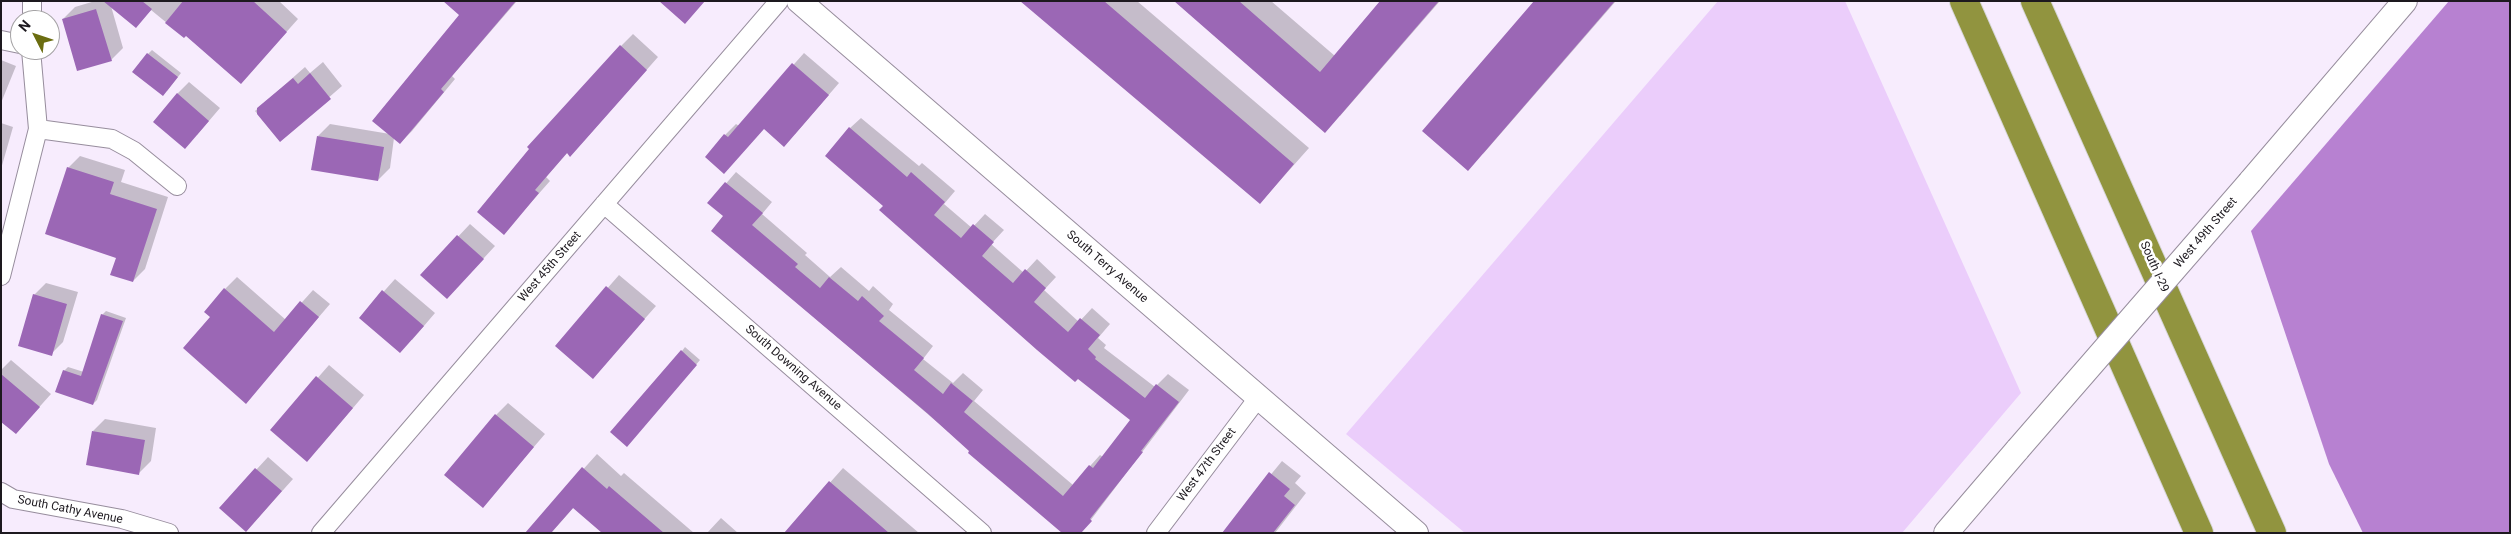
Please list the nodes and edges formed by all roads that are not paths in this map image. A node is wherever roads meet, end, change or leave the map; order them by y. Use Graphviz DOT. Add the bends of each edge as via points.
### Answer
graph roads {
  1 [pos="779,1"];
  2 [pos="798,1"];
  3 [pos="1964,1"];
  4 [pos="2035,1"];
  5 [pos="2405,1"];
  6 [pos="32,60"];
  7 [pos="38,129"];
  8 [pos="177,186"];
  9 [pos="604,204"];
  10 [pos="1,276"];
  11 [pos="1258,398"];
  12 [pos="1,492"];
  13 [pos="169,533"];
  14 [pos="321,533"];
  15 [pos="982,533"];
  16 [pos="1156,533"];
  17 [pos="1416,533"];
  18 [pos="1946,533"];
  19 [pos="2199,533"];
  20 [pos="2272,533"];
  1 -- 9 [label="street, West 45th Street"];
  2 -- 11 [label="street, South Terry Avenue"];
  3 -- 19 [label="highway"];
  4 -- 20 [label="highway, South I-29"];
  5 -- 18 [label="street, West 49th Street, bridge"];
  6 -- 7 [label="street"];
  7 -- 8 [label="street" via="112,139 134,151"];
  7 -- 10 [label="street"];
  9 -- 14 [label="street, West 45th Street"];
  9 -- 15 [label="street, South Downing Avenue"];
  11 -- 16 [label="street, West 47th Street"];
  11 -- 17 [label="street, South Terry Avenue"];
  12 -- 13 [label="street, South Cathy Avenue" via="13,499 122,519"];
}
